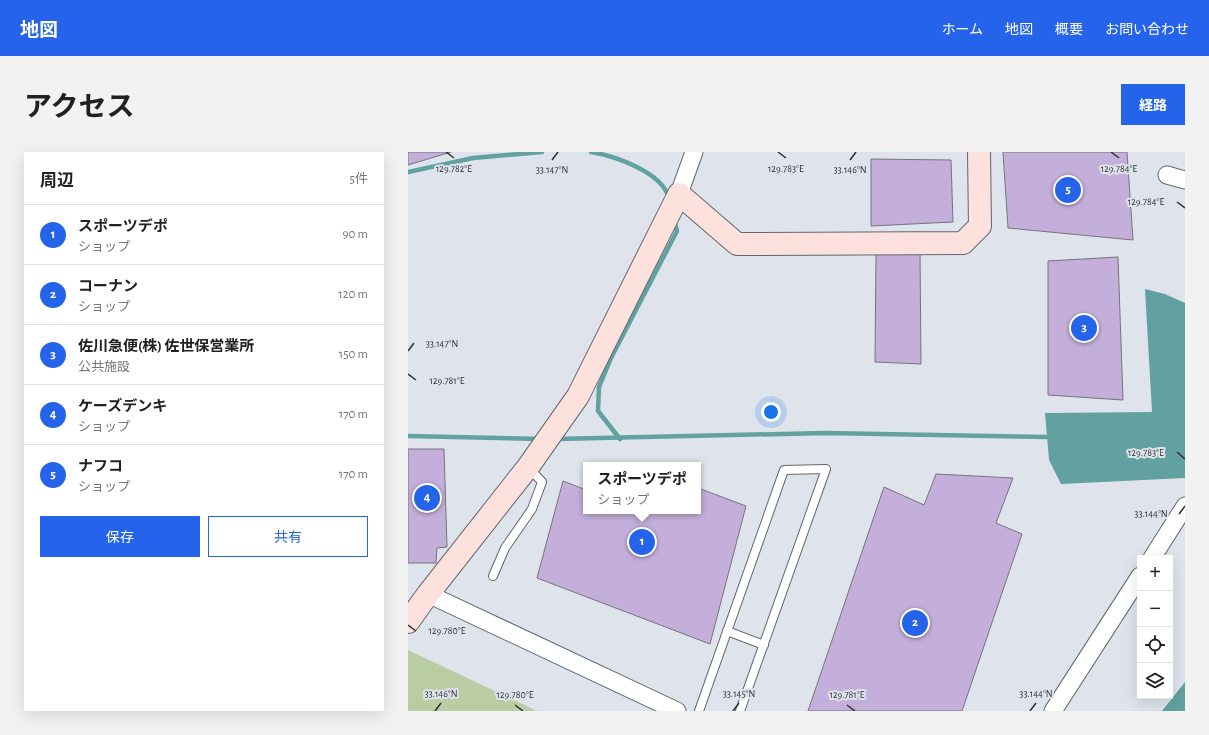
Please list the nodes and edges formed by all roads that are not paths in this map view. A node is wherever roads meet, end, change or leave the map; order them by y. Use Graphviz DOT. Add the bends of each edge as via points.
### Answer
graph roads {
  1 [pos="694,152"];
  2 [pos="979,152"];
  3 [pos="1167,175"];
  4 [pos="1185,180"];
  5 [pos="679,194"];
  6 [pos="528,467"];
  7 [pos="1185,506"];
  8 [pos="1154,555"];
  9 [pos="493,576"];
  10 [pos="1137,581"];
  11 [pos="428,594"];
  12 [pos="408,622"];
  13 [pos="727,631"];
  14 [pos="764,645"];
  15 [pos="677,711"];
  16 [pos="699,711"];
  17 [pos="740,711"];
  18 [pos="1053,711"];
  1 -- 5 [label="street"];
  2 -- 5 [label="street" via="980,226 963,243 737,244"];
  3 -- 4 [label="street"];
  5 -- 6 [label="street" via="578,396"];
  6 -- 9 [label="lane" via="542,482 532,509 505,548"];
  6 -- 11 [label="street"];
  7 -- 8 [label="street"];
  10 -- 18 [label="street"];
  11 -- 12 [label="street"];
  11 -- 15 [label="street"];
  13 -- 14 [label="lane"];
  13 -- 14 [label="lane" via="784,470 826,469"];
  13 -- 16 [label="lane"];
  14 -- 17 [label="lane"];
}
